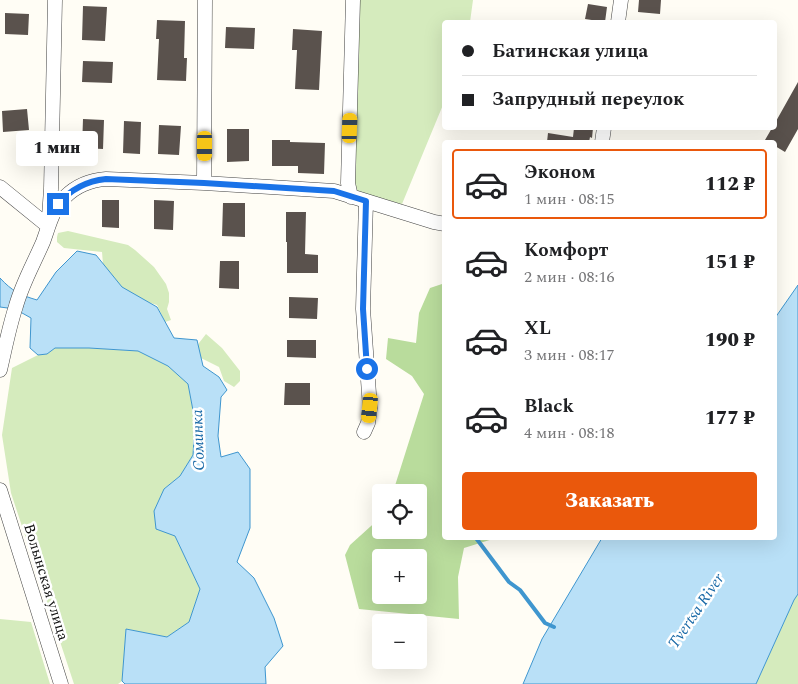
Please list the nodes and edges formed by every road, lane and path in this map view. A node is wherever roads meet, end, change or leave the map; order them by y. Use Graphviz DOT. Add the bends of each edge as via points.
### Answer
graph roads {
  1 [pos="55,0"];
  2 [pos="205,0"];
  3 [pos="353,0"];
  4 [pos="621,0"];
  5 [pos="618,20"];
  6 [pos="204,183"];
  7 [pos="0,187"];
  8 [pos="351,197"];
  9 [pos="366,201"];
  10 [pos="442,223"];
  11 [pos="48,226"];
  12 [pos="0,370"];
  13 [pos="364,432"];
  14 [pos="0,490"];
  15 [pos="61,684"];
  1 -- 11 [label="street"];
  2 -- 6 [label="street"];
  3 -- 8 [label="street" via="348,183"];
  4 -- 5 [label="street"];
  6 -- 8 [label="street" via="334,191"];
  6 -- 11 [label="street" via="106,179 91,182 64,198"];
  7 -- 11 [label="street"];
  8 -- 9 [label="street"];
  9 -- 10 [label="street"];
  9 -- 13 [label="street" via="363,309 370,408"];
  11 -- 12 [label="street" via="16,305"];
  14 -- 15 [label="street, Волынская улица"];
}
